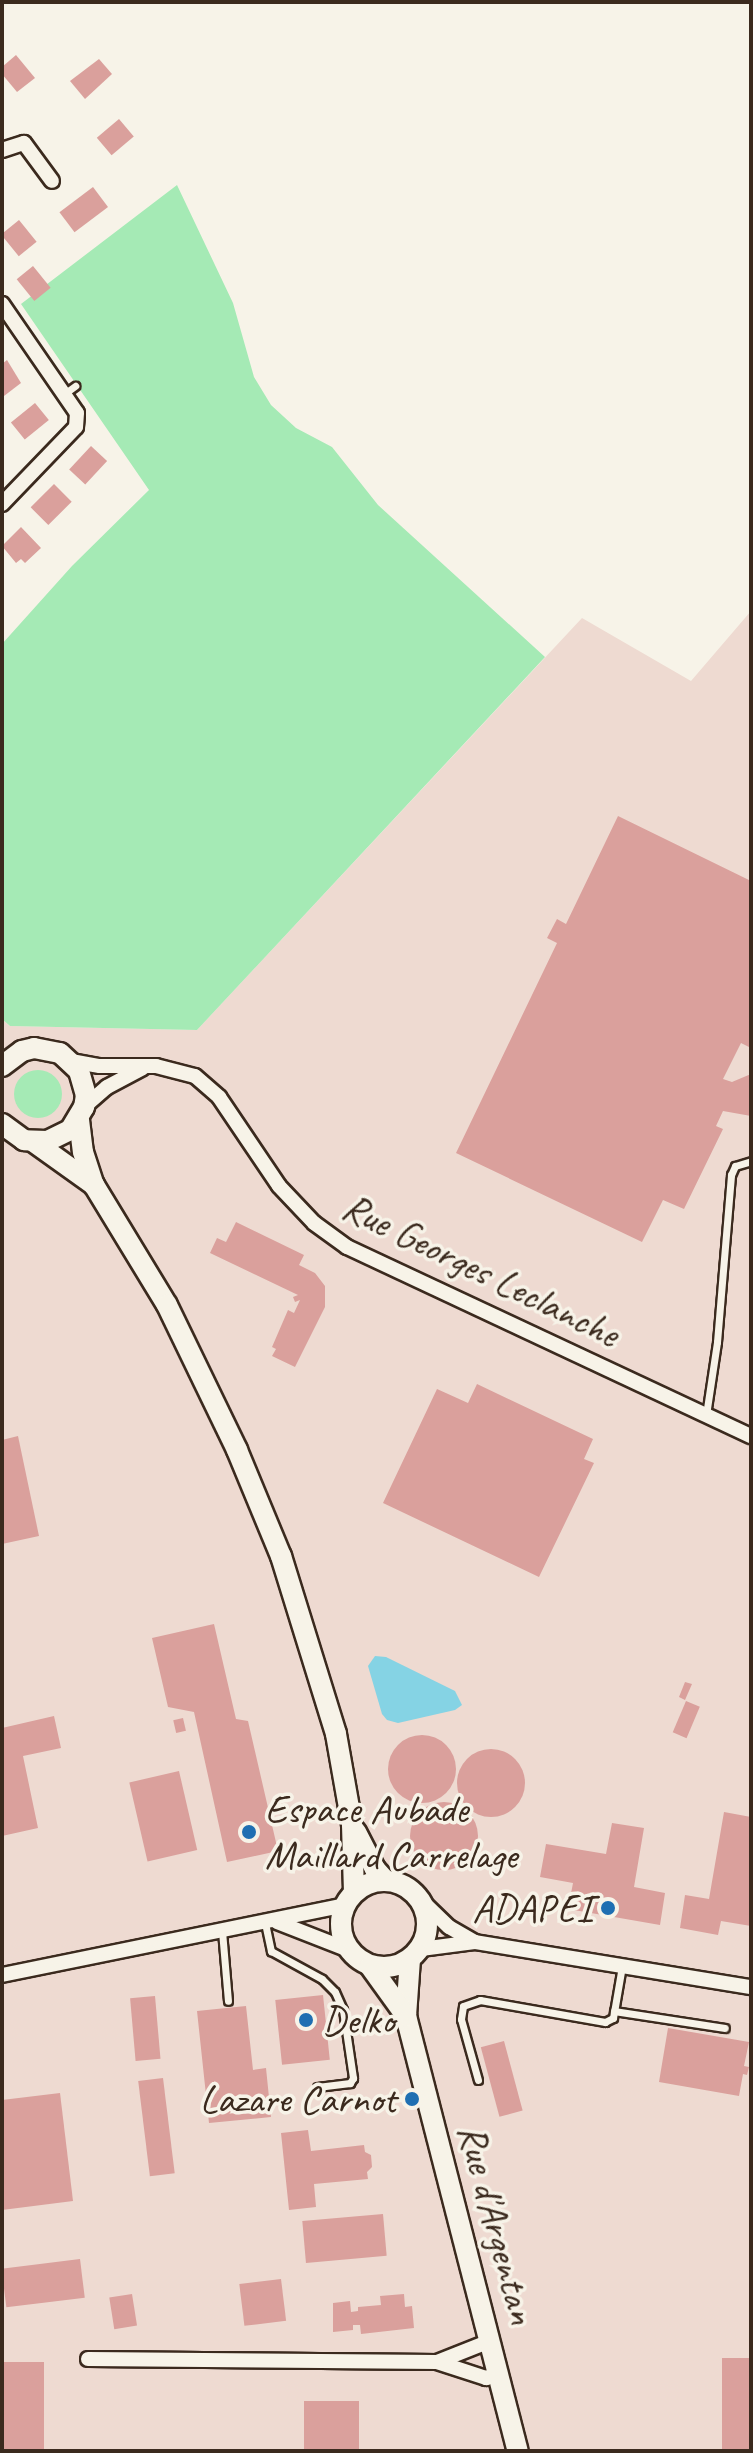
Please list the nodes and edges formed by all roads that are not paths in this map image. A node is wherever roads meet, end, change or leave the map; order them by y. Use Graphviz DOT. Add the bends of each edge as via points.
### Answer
graph roads {
  1 [pos="2,150"];
  2 [pos="52,181"];
  3 [pos="2,304"];
  4 [pos="2,504"];
  5 [pos="12,1047"];
  6 [pos="71,1061"];
  7 [pos="2,1066"];
  8 [pos="146,1066"];
  9 [pos="81,1114"];
  10 [pos="3,1127"];
  11 [pos="34,1142"];
  12 [pos="751,1161"];
  13 [pos="94,1185"];
  14 [pos="706,1415"];
  15 [pos="751,1436"];
  16 [pos="352,1825"];
  17 [pos="385,1880"];
  18 [pos="350,1899"];
  19 [pos="423,1902"];
  20 [pos="269,1922"];
  21 [pos="222,1931"];
  22 [pos="475,1942"];
  23 [pos="349,1950"];
  24 [pos="416,1954"];
  25 [pos="623,1963"];
  26 [pos="370,1966"];
  27 [pos="2,1975"];
  28 [pos="751,1987"];
  29 [pos="228,2001"];
  30 [pos="614,2011"];
  31 [pos="406,2016"];
  32 [pos="725,2028"];
  33 [pos="478,2080"];
  34 [pos="317,2087"];
  35 [pos="490,2341"];
  36 [pos="88,2359"];
  37 [pos="437,2362"];
  38 [pos="499,2374"];
  39 [pos="518,2451"];
  1 -- 2 [label="street" via="24,143"];
  3 -- 4 [label="street" via="69,390 77,413 76,427"];
  5 -- 6 [label="main road" via="48,1049"];
  5 -- 7 [label="main road"];
  6 -- 8 [label="street, Rue Georges Leclanche"];
  6 -- 9 [label="main road" via="84,1082"];
  8 -- 9 [label="street" via="107,1087"];
  8 -- 14 [label="street, Rue Georges Leclanche" via="183,1071 206,1084 279,1186 314,1223 347,1247"];
  9 -- 11 [label="main road" via="59,1137"];
  9 -- 13 [label="main road" via="83,1152"];
  10 -- 11 [label="main road"];
  11 -- 13 [label="main road"];
  12 -- 14 [label="lane" via="735,1166 731,1175"];
  13 -- 16 [label="main road" via="167,1305 281,1556 336,1734"];
  14 -- 15 [label="street, Rue Georges Leclanche"];
  16 -- 17 [label="main road"];
  16 -- 18 [label="main road"];
  17 -- 18 [label="main road" via="369,1883"];
  17 -- 19 [label="main road" via="413,1891"];
  18 -- 20 [label="street"];
  18 -- 23 [label="main road" via="341,1928"];
  19 -- 22 [label="street"];
  19 -- 24 [label="main road" via="427,1934"];
  20 -- 21 [label="street"];
  20 -- 23 [label="street"];
  20 -- 34 [label="lane" via="271,1951 322,1979 343,2010 353,2078 350,2083"];
  21 -- 27 [label="street"];
  21 -- 29 [label="lane"];
  22 -- 24 [label="street"];
  22 -- 25 [label="street"];
  23 -- 26 [label="main road"];
  24 -- 26 [label="main road" via="391,1967"];
  24 -- 31 [label="main road, Rue d'Argentan"];
  25 -- 28 [label="street"];
  25 -- 30 [label="lane"];
  26 -- 31 [label="main road, Rue d'Argentan"];
  30 -- 32 [label="lane"];
  30 -- 33 [label="lane" via="605,2022 469,2002 460,2012"];
  31 -- 35 [label="main road, Rue d'Argentan"];
  35 -- 37 [label="street"];
  35 -- 38 [label="main road, Rue d'Argentan"];
  36 -- 37 [label="street"];
  37 -- 38 [label="street" via="486,2378"];
  38 -- 39 [label="main road, Rue d'Argentan"];
}
